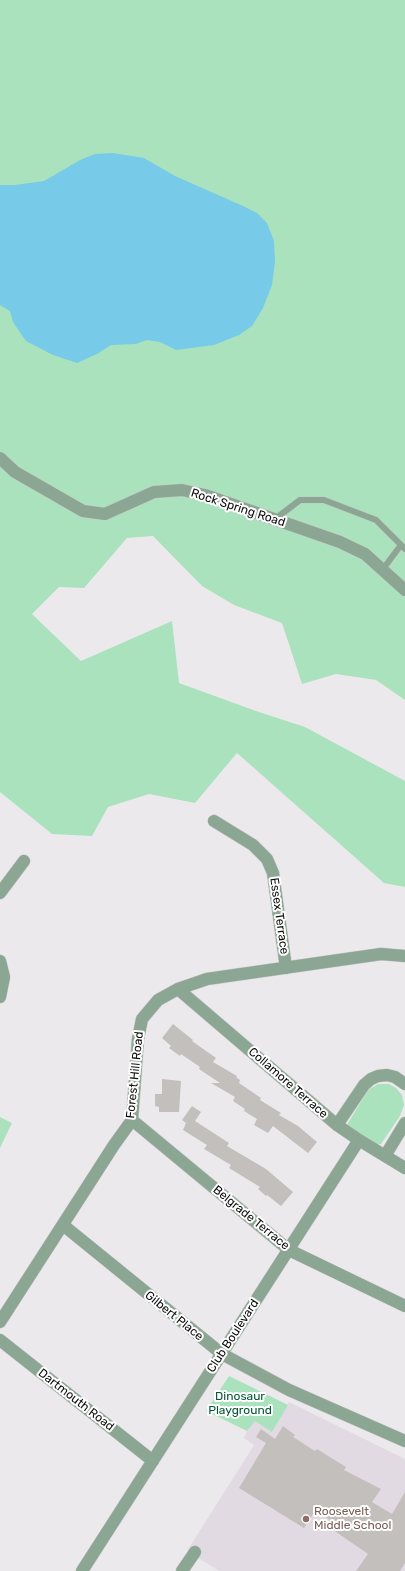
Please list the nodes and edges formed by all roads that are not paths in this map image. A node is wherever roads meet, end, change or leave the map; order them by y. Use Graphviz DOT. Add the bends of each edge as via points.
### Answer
graph roads {
  1 [pos="0,458"];
  2 [pos="275,519"];
  3 [pos="403,547"];
  4 [pos="383,569"];
  5 [pos="405,590"];
  6 [pos="214,820"];
  7 [pos="24,861"];
  8 [pos="0,893"];
  9 [pos="405,956"];
  10 [pos="0,961"];
  11 [pos="286,968"];
  12 [pos="178,989"];
  13 [pos="0,998"];
  14 [pos="405,1084"];
  15 [pos="132,1120"];
  16 [pos="405,1123"];
  17 [pos="337,1126"];
  18 [pos="358,1140"];
  19 [pos="385,1156"];
  20 [pos="405,1168"];
  21 [pos="63,1225"];
  22 [pos="289,1250"];
  23 [pos="405,1306"];
  24 [pos="0,1322"];
  25 [pos="0,1340"];
  26 [pos="222,1354"];
  27 [pos="405,1441"];
  28 [pos="153,1461"];
  29 [pos="195,1552"];
  30 [pos="82,1571"];
  31 [pos="182,1571"];
  1 -- 2 [label="street, Rock Spring Road" via="15,472 83,511 105,514 154,492 182,490 205,494"];
  2 -- 3 [label="lane" via="300,500 324,500 376,520"];
  2 -- 4 [label="street, Rock Spring Road" via="340,542 365,554"];
  3 -- 4 [label="lane"];
  4 -- 5 [label="street, Rock Spring Road"];
  6 -- 11 [label="street, Essex Terrace" via="253,845 267,859 273,873"];
  7 -- 8 [label="street"];
  9 -- 11 [label="street, Forest Hill Road" via="381,954"];
  10 -- 13 [label="street" via="4,977"];
  11 -- 12 [label="street, Forest Hill Road" via="207,979"];
  12 -- 15 [label="street, Forest Hill Road" via="158,1000 142,1019 138,1039"];
  12 -- 17 [label="street, Collamore Terrace"];
  14 -- 17 [label="street" via="387,1075 370,1079"];
  15 -- 21 [label="street, Forest Hill Road"];
  15 -- 22 [label="street, Belgrade Terrace"];
  16 -- 19 [label="street"];
  17 -- 18 [label="street, Collamore Terrace"];
  18 -- 19 [label="street, Collamore Terrace"];
  18 -- 22 [label="street, Club Boulevard"];
  19 -- 20 [label="street, Collamore Terrace"];
  21 -- 24 [label="street, Forest Hill Road"];
  21 -- 26 [label="street, Gilbert Place"];
  22 -- 23 [label="street, Belgrade Terrace"];
  22 -- 26 [label="street, Club Boulevard"];
  25 -- 28 [label="street, Dartmouth Road"];
  26 -- 27 [label="street, Gilbert Place" via="289,1390"];
  26 -- 28 [label="street, Club Boulevard"];
  28 -- 30 [label="street, Club Boulevard"];
  29 -- 31 [label="street"];
}
